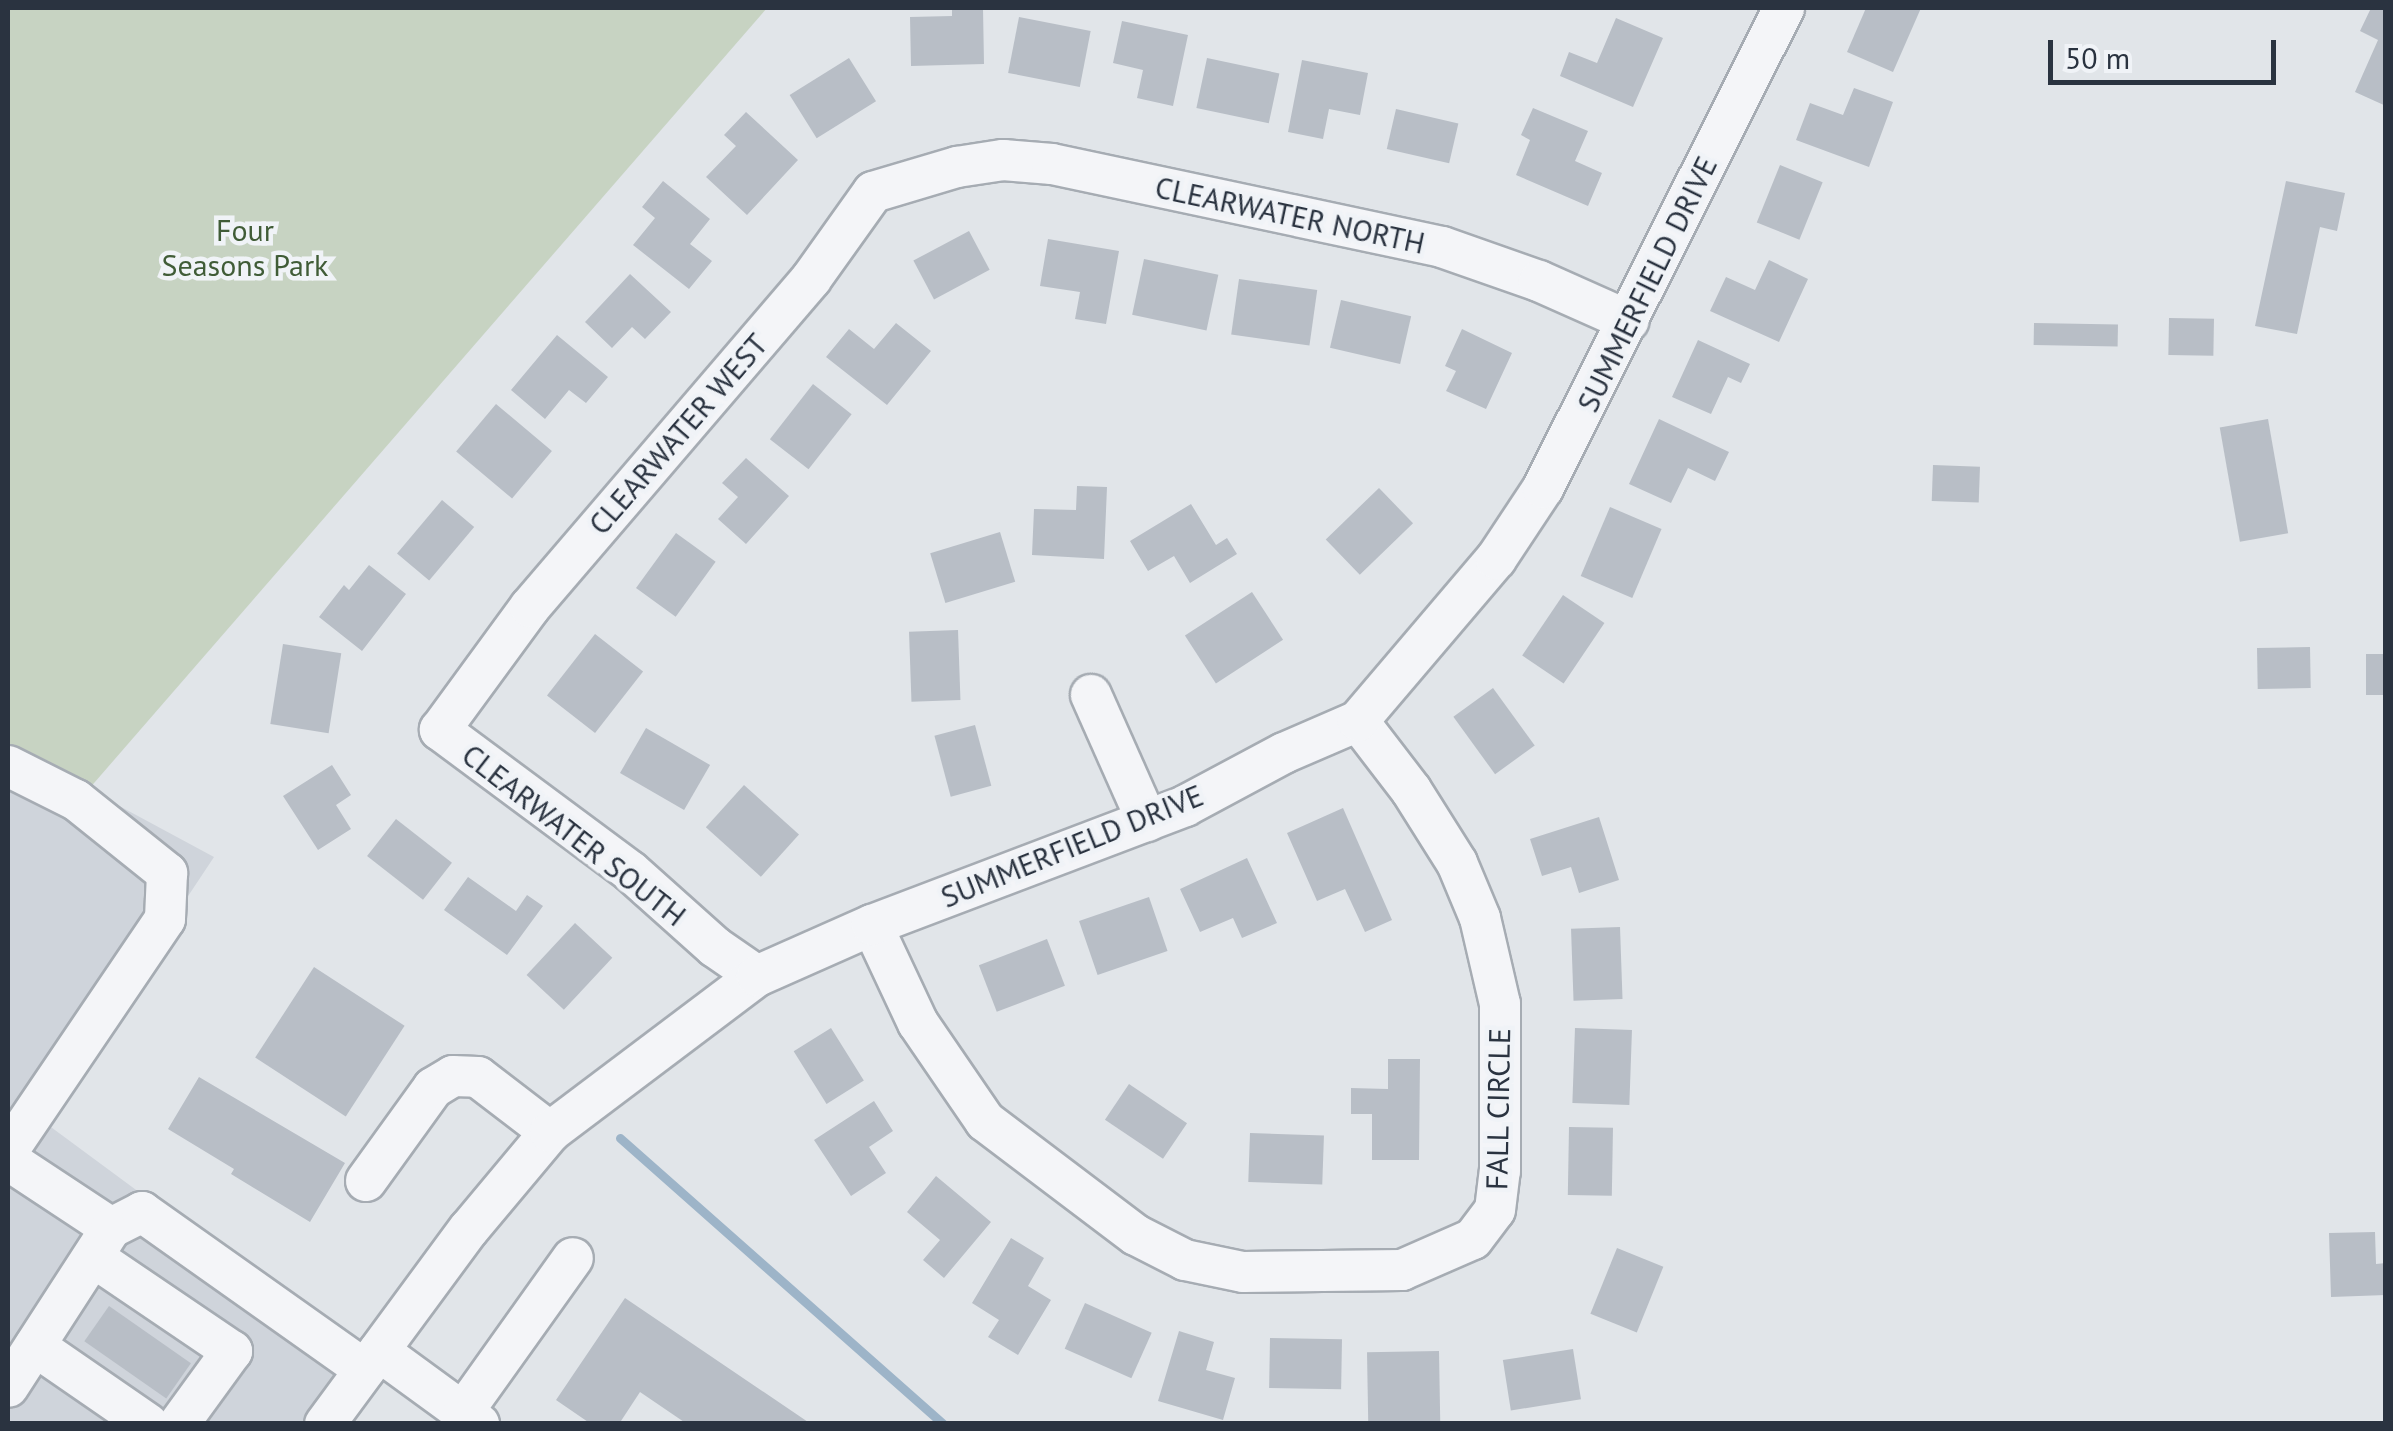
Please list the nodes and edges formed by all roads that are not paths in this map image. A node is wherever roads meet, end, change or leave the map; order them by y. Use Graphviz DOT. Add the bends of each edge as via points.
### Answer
graph roads {
  1 [pos="1784,8"];
  2 [pos="940,172"];
  3 [pos="1629,321"];
  4 [pos="1091,695"];
  5 [pos="1358,721"];
  6 [pos="440,730"];
  7 [pos="8,766"];
  8 [pos="1147,821"];
  9 [pos="872,925"];
  10 [pos="756,976"];
  11 [pos="550,1132"];
  12 [pos="8,1151"];
  13 [pos="8,1160"];
  14 [pos="366,1181"];
  15 [pos="102,1243"];
  16 [pos="573,1258"];
  17 [pos="19,1358"];
  18 [pos="372,1361"];
  19 [pos="471,1418"];
  20 [pos="338,1419"];
  21 [pos="148,1424"];
  22 [pos="179,1424"];
  1 -- 3 [label="street, SUMMERFIELD DRIVE"];
  2 -- 3 [label="street, CLEARWATER NORTH" via="1003,160 1052,164 1403,239 1502,266"];
  2 -- 6 [label="street, CLEARWATER WEST" via="873,192 811,278 530,608"];
  3 -- 5 [label="street, SUMMERFIELD DRIVE" via="1564,451 1496,559"];
  4 -- 8 [label="street"];
  5 -- 8 [label="street, SUMMERFIELD DRIVE"];
  5 -- 9 [label="street, FALL CIRCLE" via="1457,863 1480,918 1500,1004 1495,1210 1473,1239 1402,1270 1243,1272 1185,1260 1136,1235 985,1121 918,1023"];
  6 -- 10 [label="street, CLEARWATER SOUTH" via="630,871"];
  7 -- 12 [label="street" via="76,800 167,874 165,919"];
  8 -- 9 [label="street, SUMMERFIELD DRIVE"];
  9 -- 10 [label="street, SUMMERFIELD DRIVE"];
  10 -- 11 [label="street, SUMMERFIELD DRIVE"];
  11 -- 14 [label="street" via="478,1077 453,1076 433,1088"];
  11 -- 18 [label="street, SUMMERFIELD DRIVE"];
  13 -- 15 [label="street"];
  15 -- 17 [label="street"];
  15 -- 18 [label="street" via="142,1212"];
  15 -- 22 [label="street" via="232,1351"];
  16 -- 19 [label="street"];
  17 -- 21 [label="street"];
  18 -- 19 [label="street"];
  18 -- 20 [label="street, SUMMERFIELD DRIVE"];
}
